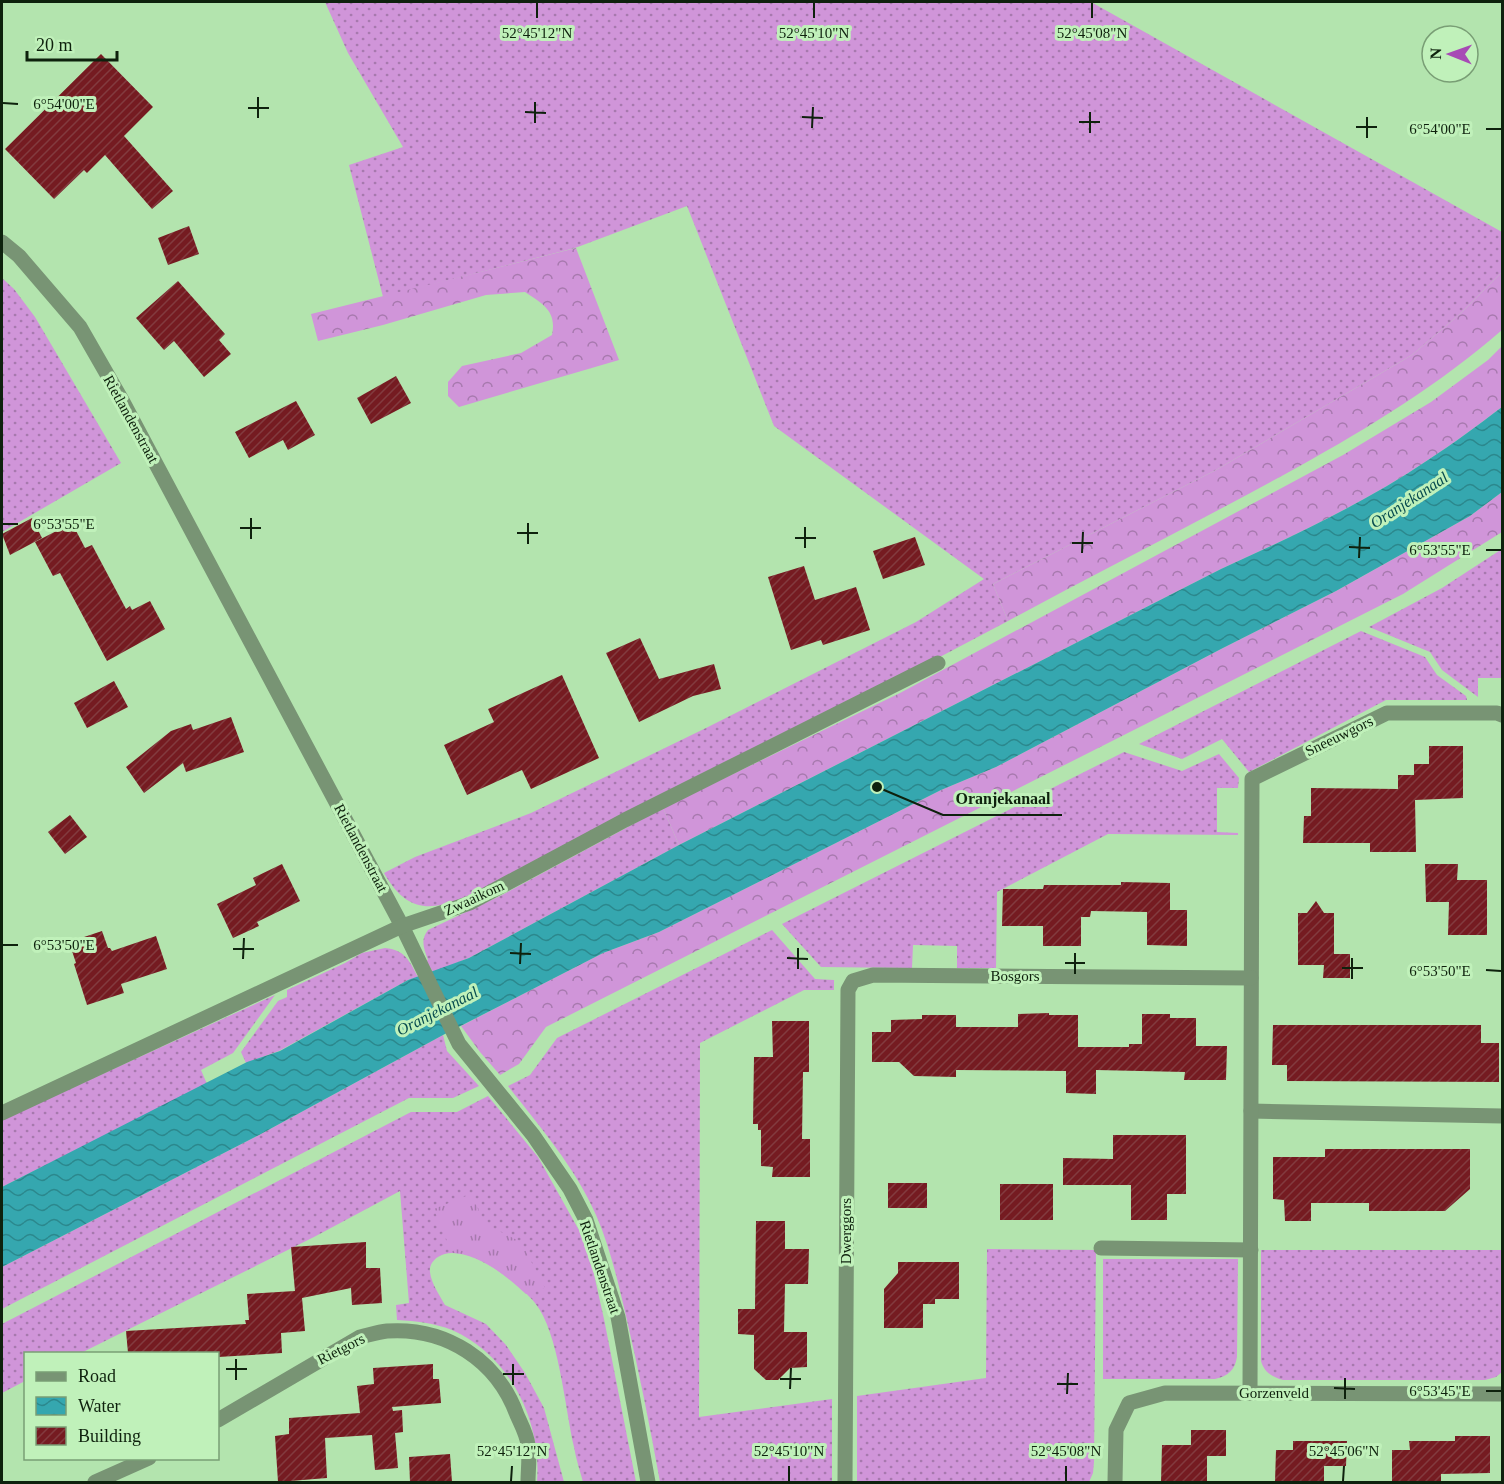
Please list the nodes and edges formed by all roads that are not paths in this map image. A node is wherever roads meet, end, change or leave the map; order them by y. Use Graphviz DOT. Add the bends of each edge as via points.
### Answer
graph roads {
  1 [pos="2,242"];
  2 [pos="938,663"];
  3 [pos="1503,715"];
  4 [pos="402,926"];
  5 [pos="1251,978"];
  6 [pos="853,981"];
  7 [pos="1251,1111"];
  8 [pos="2,1113"];
  9 [pos="1503,1116"];
  10 [pos="1101,1248"];
  11 [pos="1251,1250"];
  12 [pos="1250,1393"];
  13 [pos="1503,1394"];
  14 [pos="219,1419"];
  15 [pos="144,1460"];
  16 [pos="95,1482"];
  17 [pos="528,1482"];
  18 [pos="648,1482"];
  19 [pos="844,1482"];
  20 [pos="1115,1482"];
  1 -- 4 [label="street, Rietlandenstraat" via="19,256 80,327"];
  2 -- 4 [label="street, Zwaaikom" via="625,820 470,903"];
  3 -- 5 [label="street, Sneeuwgors" via="1387,712 1252,779"];
  4 -- 8 [label="street, Zwaaikom"];
  4 -- 18 [label="street, Rietlandenstraat" via="459,1044 532,1135 570,1189 586,1220 618,1317"];
  5 -- 6 [label="street, Bosgors" via="873,975"];
  5 -- 7 [label="street"];
  6 -- 19 [label="street, Dwerggors" via="848,990"];
  7 -- 9 [label="street"];
  7 -- 11 [label="street"];
  10 -- 11 [label="street"];
  11 -- 12 [label="street"];
  12 -- 13 [label="street, Gorzenveld"];
  12 -- 20 [label="street, Gorzenveld" via="1165,1393 1129,1403 1116,1430"];
  14 -- 17 [label="street, Rietgors" via="360,1337 386,1331 434,1336 472,1353 492,1371 512,1401 528,1444"];
  15 -- 16 [label="street"];
}
